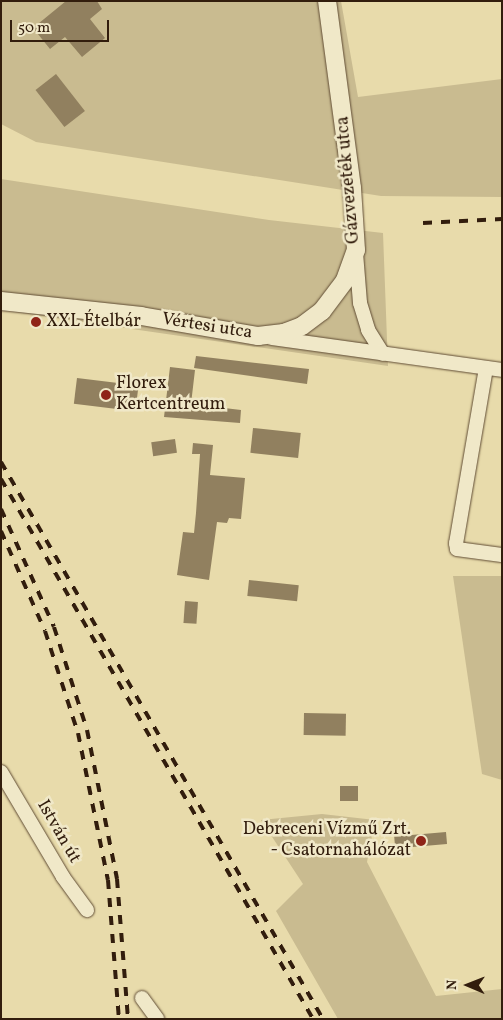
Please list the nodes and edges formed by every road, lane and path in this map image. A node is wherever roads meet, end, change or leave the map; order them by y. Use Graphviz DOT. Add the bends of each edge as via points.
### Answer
graph roads {
  1 [pos="327,1"];
  2 [pos="356,250"];
  3 [pos="1,301"];
  4 [pos="258,336"];
  5 [pos="383,354"];
  6 [pos="486,368"];
  7 [pos="502,370"];
  8 [pos="502,555"];
  9 [pos="1,772"];
  10 [pos="87,910"];
  11 [pos="142,998"];
  12 [pos="157,1019"];
  1 -- 2 [label="street, Gázvezeték utca" via="352,188"];
  2 -- 4 [label="street, Gázvezeték utca" via="345,280 322,311 302,326 284,333"];
  2 -- 5 [label="street" via="360,303 368,330"];
  3 -- 4 [label="street, Vértesi utca" via="141,316"];
  4 -- 5 [label="street, Vértesi utca"];
  5 -- 6 [label="street, Vértesi utca"];
  6 -- 7 [label="street, Vértesi utca"];
  6 -- 8 [label="street" via="456,543 457,549 468,552"];
  9 -- 10 [label="street, István út" via="63,877"];
  11 -- 12 [label="street"];
}
